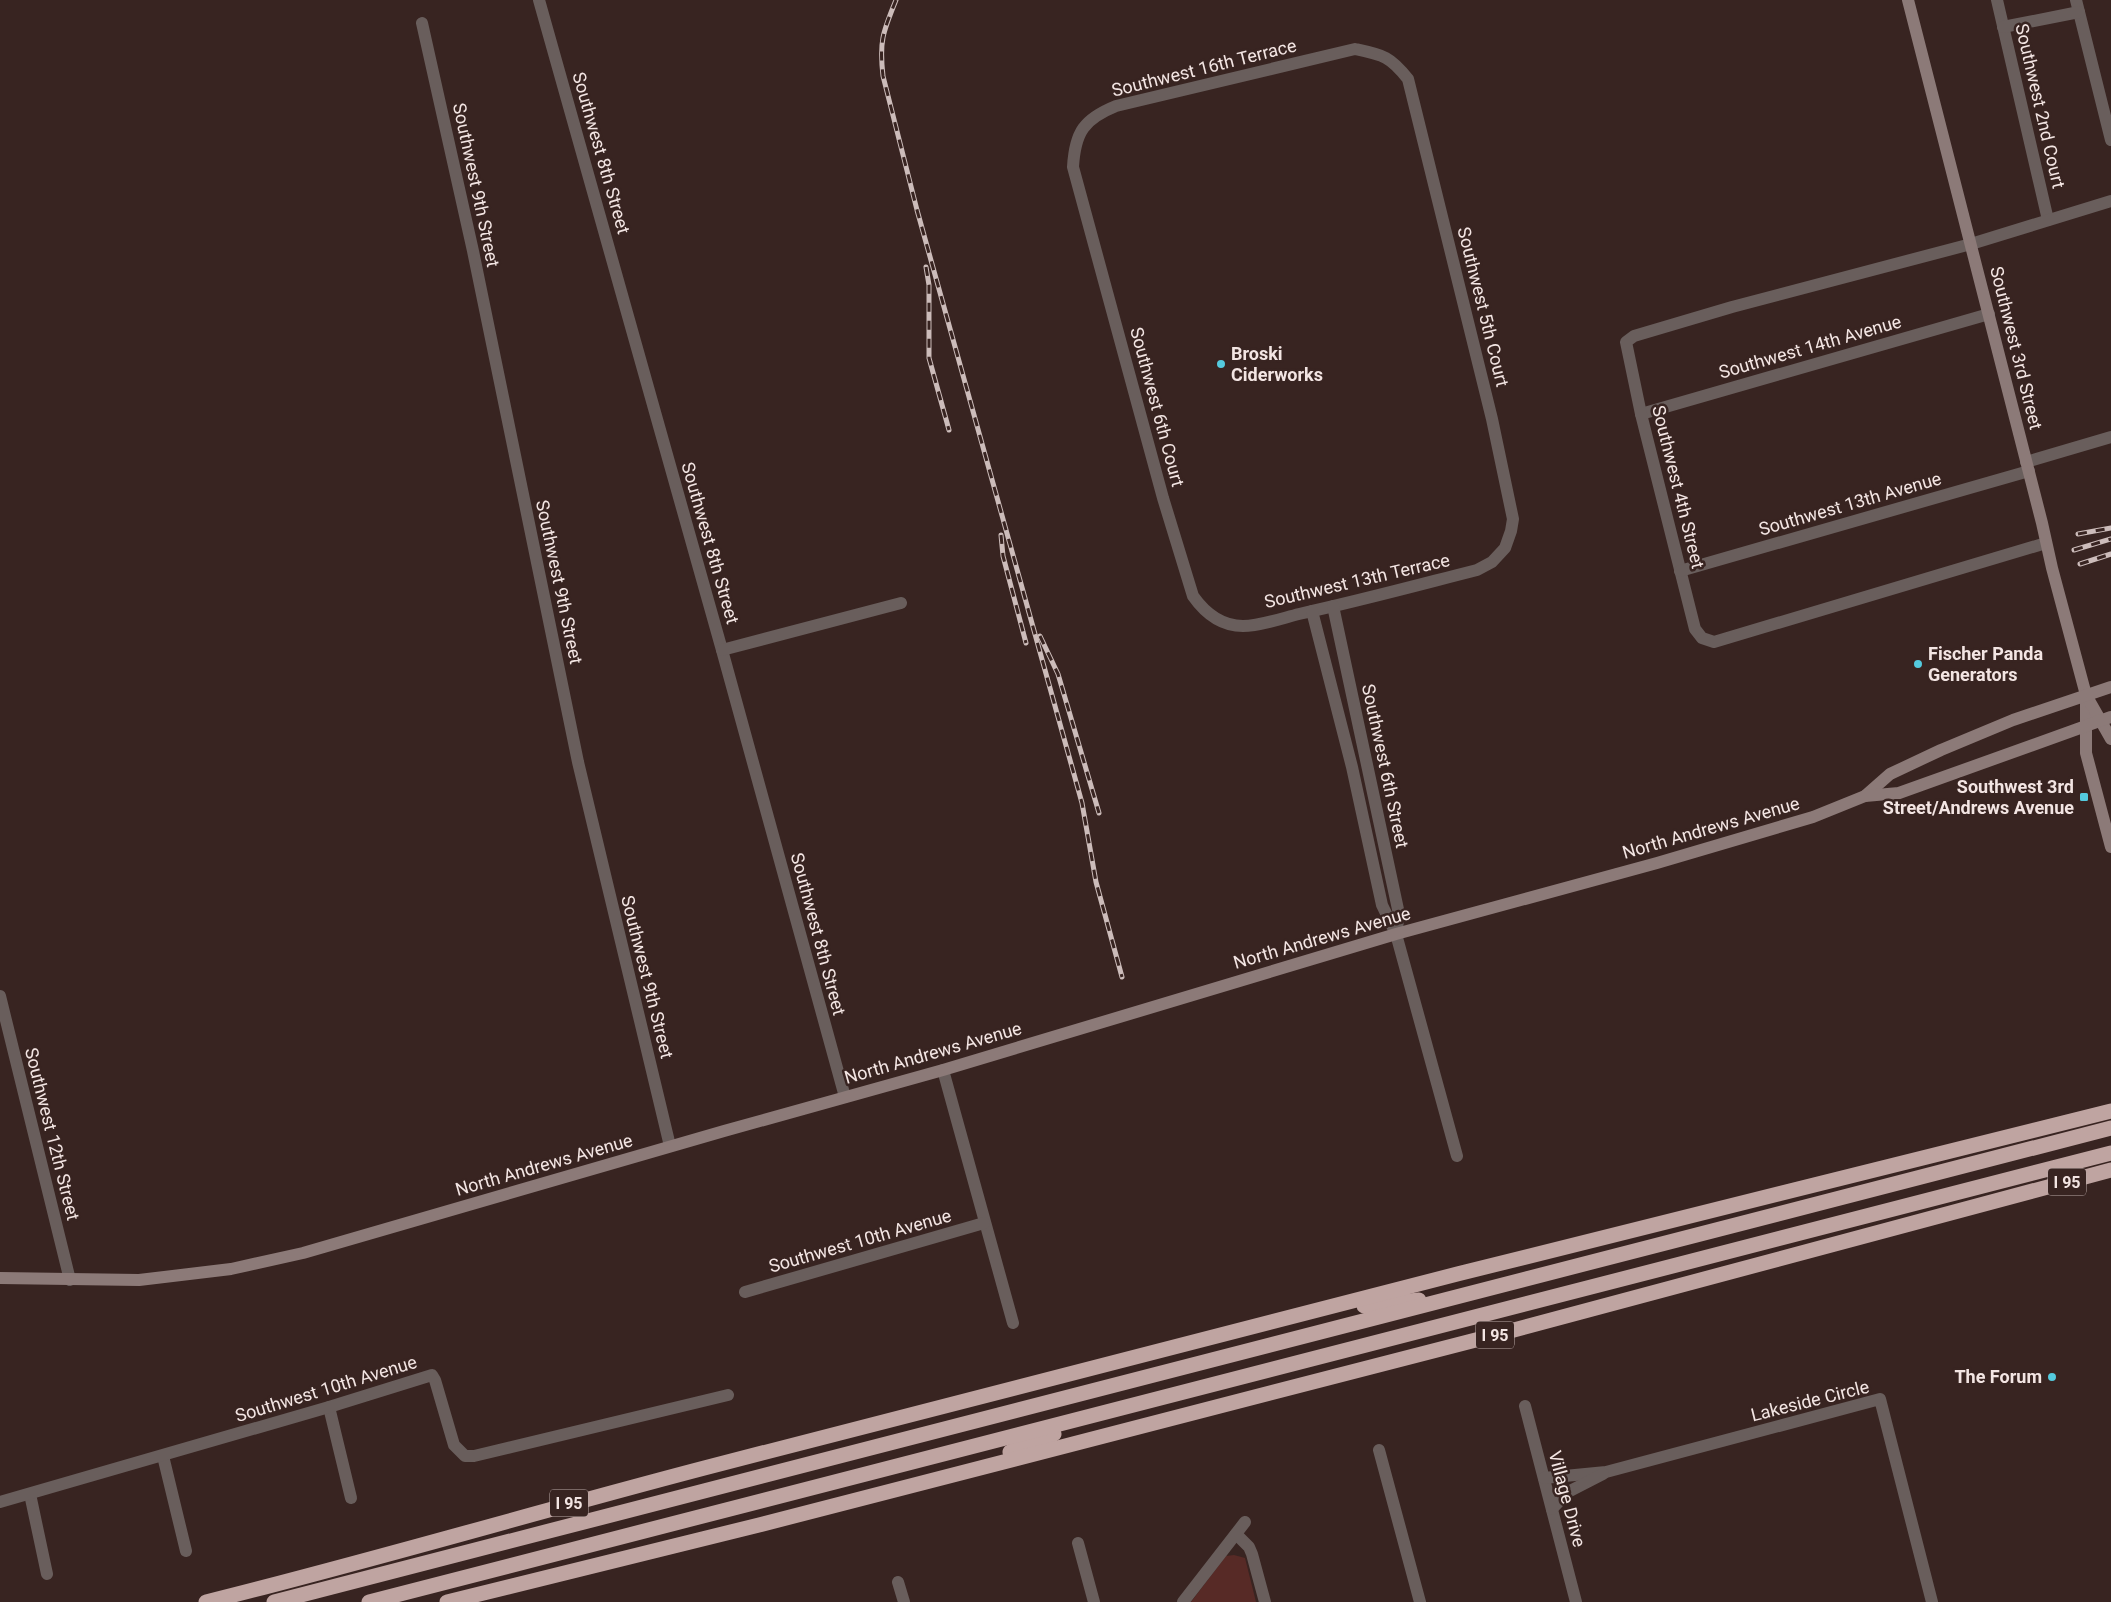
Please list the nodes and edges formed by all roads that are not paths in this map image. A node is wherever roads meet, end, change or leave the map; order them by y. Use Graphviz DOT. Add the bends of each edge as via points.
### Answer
graph roads {
  1 [pos="539,0"];
  2 [pos="1996,0"];
  3 [pos="1911,3"];
  4 [pos="2078,6"];
  5 [pos="422,23"];
  6 [pos="2003,28"];
  7 [pos="1378,54"];
  8 [pos="2111,140"];
  9 [pos="1074,167"];
  10 [pos="2111,200"];
  11 [pos="2048,220"];
  12 [pos="1971,244"];
  13 [pos="1989,314"];
  14 [pos="1642,414"];
  15 [pos="2111,437"];
  16 [pos="2028,466"];
  17 [pos="2046,543"];
  18 [pos="1477,570"];
  19 [pos="1680,571"];
  20 [pos="901,603"];
  21 [pos="1333,606"];
  22 [pos="1312,611"];
  23 [pos="1244,626"];
  24 [pos="722,650"];
  25 [pos="2111,687"];
  26 [pos="2086,695"];
  27 [pos="2106,718"];
  28 [pos="2086,725"];
  29 [pos="2111,739"];
  30 [pos="1865,796"];
  31 [pos="2111,846"];
  32 [pos="1396,934"];
  33 [pos="0,996"];
  34 [pos="943,1070"];
  35 [pos="844,1097"];
  36 [pos="2111,1111"];
  37 [pos="2111,1128"];
  38 [pos="670,1146"];
  39 [pos="2111,1153"];
  40 [pos="1457,1156"];
  41 [pos="2111,1170"];
  42 [pos="984,1223"];
  43 [pos="0,1278"];
  44 [pos="70,1280"];
  45 [pos="745,1292"];
  46 [pos="1475,1293"];
  47 [pos="1309,1312"];
  48 [pos="1013,1323"];
  49 [pos="728,1395"];
  50 [pos="1524,1406"];
  51 [pos="329,1407"];
  52 [pos="1098,1414"];
  53 [pos="1379,1450"];
  54 [pos="163,1456"];
  55 [pos="966,1472"];
  56 [pos="1606,1472"];
  57 [pos="1544,1478"];
  58 [pos="30,1494"];
  59 [pos="352,1498"];
  60 [pos="0,1502"];
  61 [pos="1552,1509"];
  62 [pos="1245,1522"];
  63 [pos="1236,1534"];
  64 [pos="1078,1543"];
  65 [pos="186,1551"];
  66 [pos="47,1574"];
  67 [pos="898,1582"];
  68 [pos="206,1602"];
  69 [pos="274,1602"];
  70 [pos="369,1602"];
  71 [pos="447,1602"];
  72 [pos="904,1602"];
  73 [pos="1094,1602"];
  74 [pos="1183,1602"];
  75 [pos="1265,1602"];
  76 [pos="1420,1602"];
  77 [pos="1576,1602"];
  78 [pos="1932,1602"];
  1 -- 24 [label="street, Southwest 8th Street"];
  2 -- 6 [label="street, Southwest 2nd Court"];
  3 -- 12 [label="main road, Southwest 3rd Street"];
  4 -- 6 [label="street"];
  4 -- 8 [label="street"];
  5 -- 38 [label="street, Southwest 9th Street" via="477,270 578,762"];
  6 -- 11 [label="street, Southwest 2nd Court"];
  7 -- 9 [label="street, Southwest 16th Terrace" via="1355,49 1116,106 1088,121 1074,148"];
  7 -- 18 [label="street, Southwest 5th Court" via="1394,61 1408,79 1510,502 1513,519 1505,548 1492,562"];
  9 -- 23 [label="street, Southwest 6th Court" via="1163,498 1193,596 1213,617 1228,624"];
  10 -- 11 [label="street"];
  11 -- 12 [label="street"];
  12 -- 13 [label="main road, Southwest 3rd Street"];
  12 -- 14 [label="street, Southwest 4th Street" via="1634,336 1626,342"];
  13 -- 14 [label="street, Southwest 14th Avenue"];
  13 -- 16 [label="main road, Southwest 3rd Street"];
  14 -- 19 [label="street, Southwest 4th Street"];
  15 -- 16 [label="street, Southwest 13th Avenue"];
  16 -- 17 [label="main road, Southwest 3rd Street"];
  16 -- 19 [label="street, Southwest 13th Avenue"];
  17 -- 19 [label="street, Southwest 4th Street" via="1714,642 1702,638 1695,629"];
  17 -- 26 [label="main road, Southwest 3rd Street"];
  18 -- 21 [label="street, Southwest 13th Terrace"];
  20 -- 24 [label="street"];
  21 -- 22 [label="street, Southwest 13th Terrace"];
  21 -- 32 [label="street, Southwest 6th Street" via="1399,914"];
  22 -- 23 [label="street, Southwest 13th Terrace"];
  22 -- 32 [label="street, Southwest 6th Street" via="1352,767 1382,905"];
  24 -- 35 [label="street, Southwest 8th Street"];
  25 -- 26 [label="main road, North Andrews Avenue"];
  26 -- 27 [label="main road, Southwest 3rd Street"];
  26 -- 28 [label="main road, Southwest 3rd Street"];
  26 -- 30 [label="main road, North Andrews Avenue" via="2013,720 1934,753 1890,774"];
  27 -- 28 [label="main road, North Andrews Avenue"];
  27 -- 29 [label="main road, Southwest 3rd Street"];
  28 -- 30 [label="main road, North Andrews Avenue" via="1899,794"];
  28 -- 31 [label="main road, Southwest 3rd Street" via="2086,753"];
  30 -- 32 [label="main road, North Andrews Avenue" via="1813,817 1759,833"];
  32 -- 34 [label="main road, North Andrews Avenue"];
  32 -- 40 [label="street, Southwest 6th Street"];
  33 -- 44 [label="street, Southwest 12th Street"];
  34 -- 35 [label="main road, North Andrews Avenue"];
  34 -- 42 [label="street"];
  35 -- 38 [label="main road, North Andrews Avenue"];
  36 -- 47 [label="highway, I 95"];
  37 -- 46 [label="highway"];
  38 -- 44 [label="main road, North Andrews Avenue" via="285,1257 232,1269 147,1279"];
  39 -- 52 [label="highway"];
  41 -- 55 [label="highway, I 95"];
  42 -- 45 [label="street, Southwest 10th Avenue"];
  42 -- 48 [label="street"];
  43 -- 44 [label="main road, North Andrews Avenue"];
  46 -- 47 [label="highway"];
  46 -- 69 [label="highway"];
  47 -- 68 [label="highway, I 95" via="670,1477"];
  49 -- 51 [label="street, Southwest 10th Avenue" via="474,1456 465,1456 454,1445 432,1375"];
  50 -- 57 [label="street, Village Drive"];
  51 -- 54 [label="street, Southwest 10th Avenue"];
  51 -- 59 [label="street"];
  52 -- 55 [label="highway"];
  52 -- 70 [label="highway"];
  53 -- 76 [label="street"];
  54 -- 58 [label="street, Southwest 10th Avenue"];
  54 -- 65 [label="street"];
  55 -- 71 [label="highway, I 95"];
  56 -- 57 [label="street, Lakeside Circle"];
  56 -- 61 [label="street, Lakeside Circle" via="1568,1492"];
  56 -- 78 [label="street, Lakeside Circle" via="1880,1399"];
  57 -- 61 [label="street, Village Drive"];
  58 -- 60 [label="street, Southwest 10th Avenue"];
  58 -- 66 [label="street"];
  61 -- 77 [label="street, Village Drive"];
  62 -- 63 [label="street"];
  63 -- 74 [label="street"];
  63 -- 75 [label="street" via="1252,1554"];
  64 -- 73 [label="street"];
  67 -- 72 [label="street"];
}
